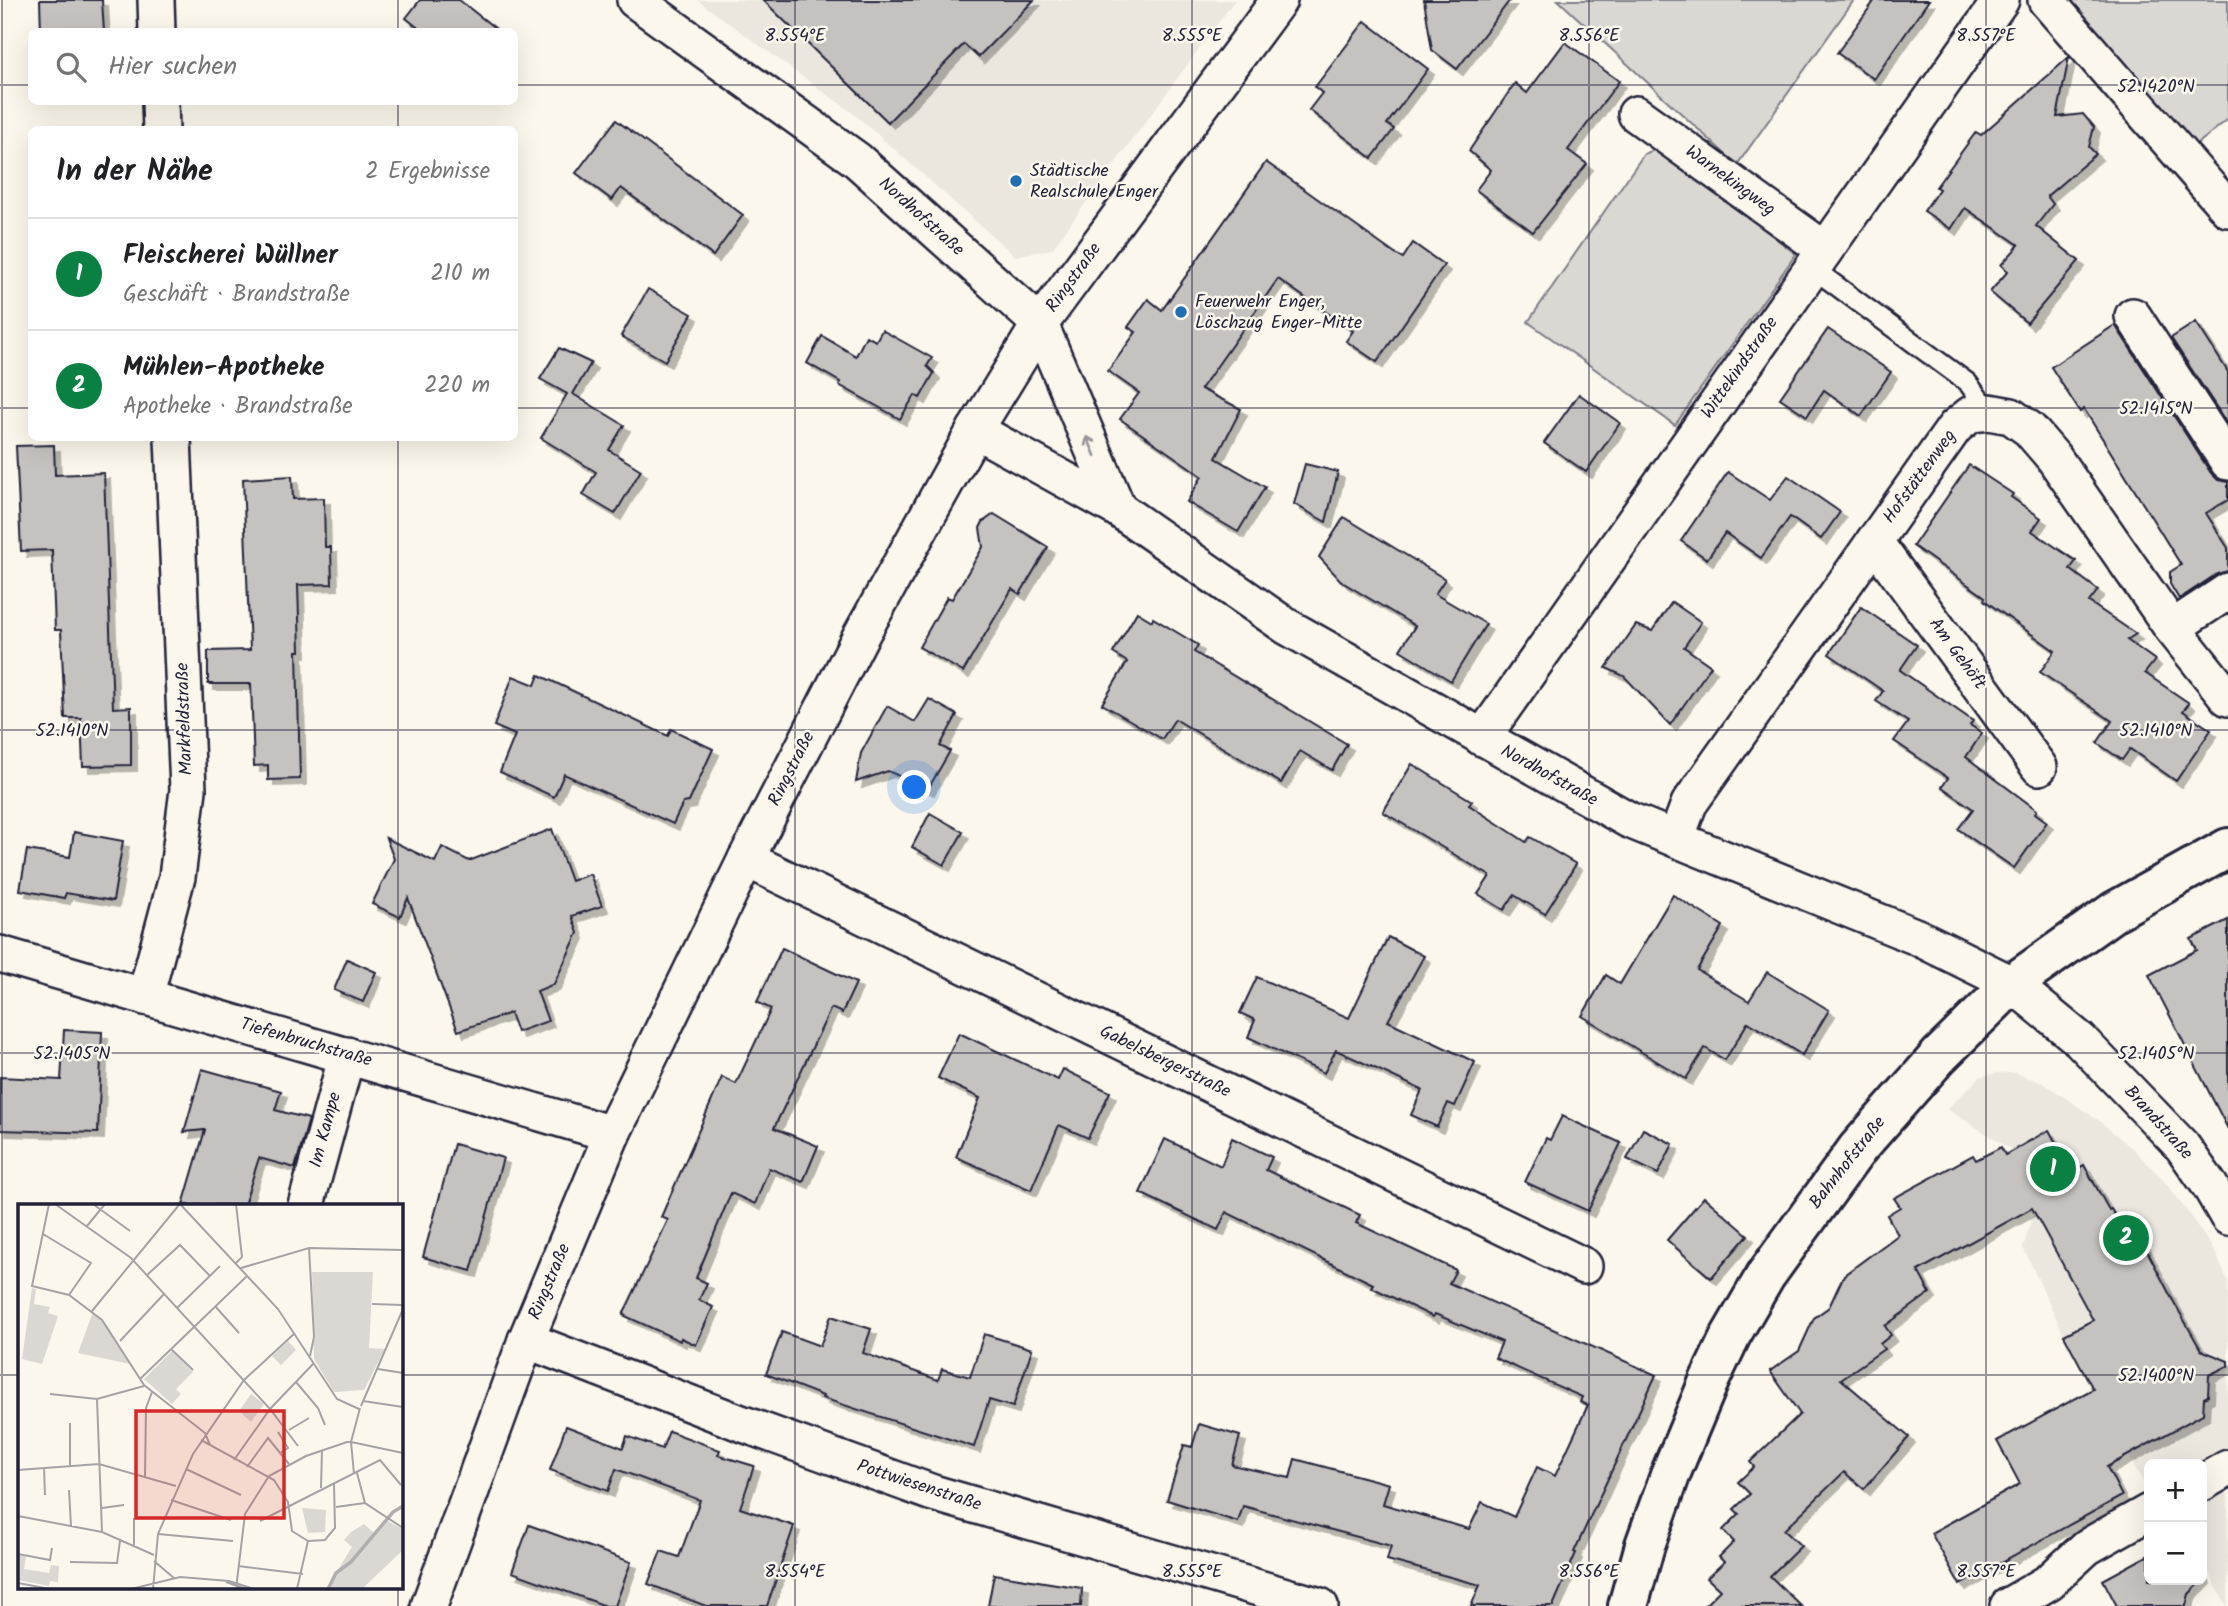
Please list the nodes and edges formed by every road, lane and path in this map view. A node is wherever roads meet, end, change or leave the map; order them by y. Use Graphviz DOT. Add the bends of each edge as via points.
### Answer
graph roads {
  1 [pos="156,0"];
  2 [pos="635,0"];
  3 [pos="1279,0"];
  4 [pos="2001,0"];
  5 [pos="2046,0"];
  6 [pos="157,28"];
  7 [pos="160,105"];
  8 [pos="1636,114"];
  9 [pos="161,126"];
  10 [pos="2228,209"];
  11 [pos="1817,258"];
  12 [pos="2133,316"];
  13 [pos="1040,324"];
  14 [pos="1989,412"];
  15 [pos="975,430"];
  16 [pos="173,441"];
  17 [pos="2228,463"];
  18 [pos="1118,509"];
  19 [pos="1874,541"];
  20 [pos="2228,591"];
  21 [pos="2172,628"];
  22 [pos="2228,698"];
  23 [pos="1482,738"];
  24 [pos="2039,767"];
  25 [pos="1676,839"];
  26 [pos="2228,848"];
  27 [pos="746,859"];
  28 [pos="0,954"];
  29 [pos="2012,984"];
  30 [pos="145,997"];
  31 [pos="347,1055"];
  32 [pos="612,1134"];
  33 [pos="306,1204"];
  34 [pos="2228,1217"];
  35 [pos="1584,1266"];
  36 [pos="526,1340"];
  37 [pos="2228,1468"];
  38 [pos="2207,1480"];
  39 [pos="2144,1515"];
  40 [pos="429,1606"];
  41 [pos="1320,1606"];
  42 [pos="1628,1606"];
  43 [pos="2008,1606"];
  1 -- 6 [label="street"];
  2 -- 13 [label="street, Nordhofstraße" via="857,160"];
  3 -- 13 [label="street, Ringstraße"];
  4 -- 11 [label="street, Wittekindstraße"];
  5 -- 10 [label="street"];
  7 -- 9 [label="street"];
  8 -- 11 [label="street, Warnekingweg"];
  11 -- 14 [label="lane" via="1968,383"];
  11 -- 23 [label="street, Wittekindstraße"];
  12 -- 17 [label="street"];
  13 -- 15 [label="street, Ringstraße"];
  18 -- 13 [label="street, Nordhofstraße, one-way"];
  14 -- 19 [label="street, Hofstättenweg" via="1971,414 1955,426"];
  14 -- 21 [label="street" via="2011,416 2054,458"];
  15 -- 18 [label="street, Nordhofstraße"];
  15 -- 27 [label="street, Ringstraße" via="859,639"];
  16 -- 30 [label="street, Markfeldstraße" via="188,790 177,877"];
  18 -- 23 [label="street, Nordhofstraße" via="1286,626"];
  19 -- 24 [label="street, Am Gehöft"];
  19 -- 25 [label="street, Hofstättenweg" via="1689,804"];
  20 -- 21 [label="street"];
  21 -- 22 [label="street"];
  23 -- 25 [label="street, Nordhofstraße" via="1629,820"];
  25 -- 29 [label="street, Nordhofstraße" via="1917,937"];
  26 -- 29 [label="street, Bahnhofstraße" via="2115,911"];
  27 -- 32 [label="street, Ringstraße"];
  27 -- 35 [label="street, Gabelsbergerstraße"];
  28 -- 30 [label="street, Tiefenbruchstraße"];
  29 -- 34 [label="street, Brandstraße" via="2080,1040 2182,1146"];
  29 -- 42 [label="street, Bahnhofstraße" via="1858,1147 1743,1312 1672,1470"];
  30 -- 31 [label="street, Tiefenbruchstraße"];
  31 -- 32 [label="street, Tiefenbruchstraße"];
  31 -- 33 [label="street, Im Kampe"];
  32 -- 36 [label="street, Ringstraße"];
  36 -- 40 [label="street, Ringstraße"];
  36 -- 41 [label="street, Pottwiesenstraße" via="933,1493"];
  37 -- 38 [label="street"];
  39 -- 43 [label="street" via="2087,1547 2049,1582"];
}
